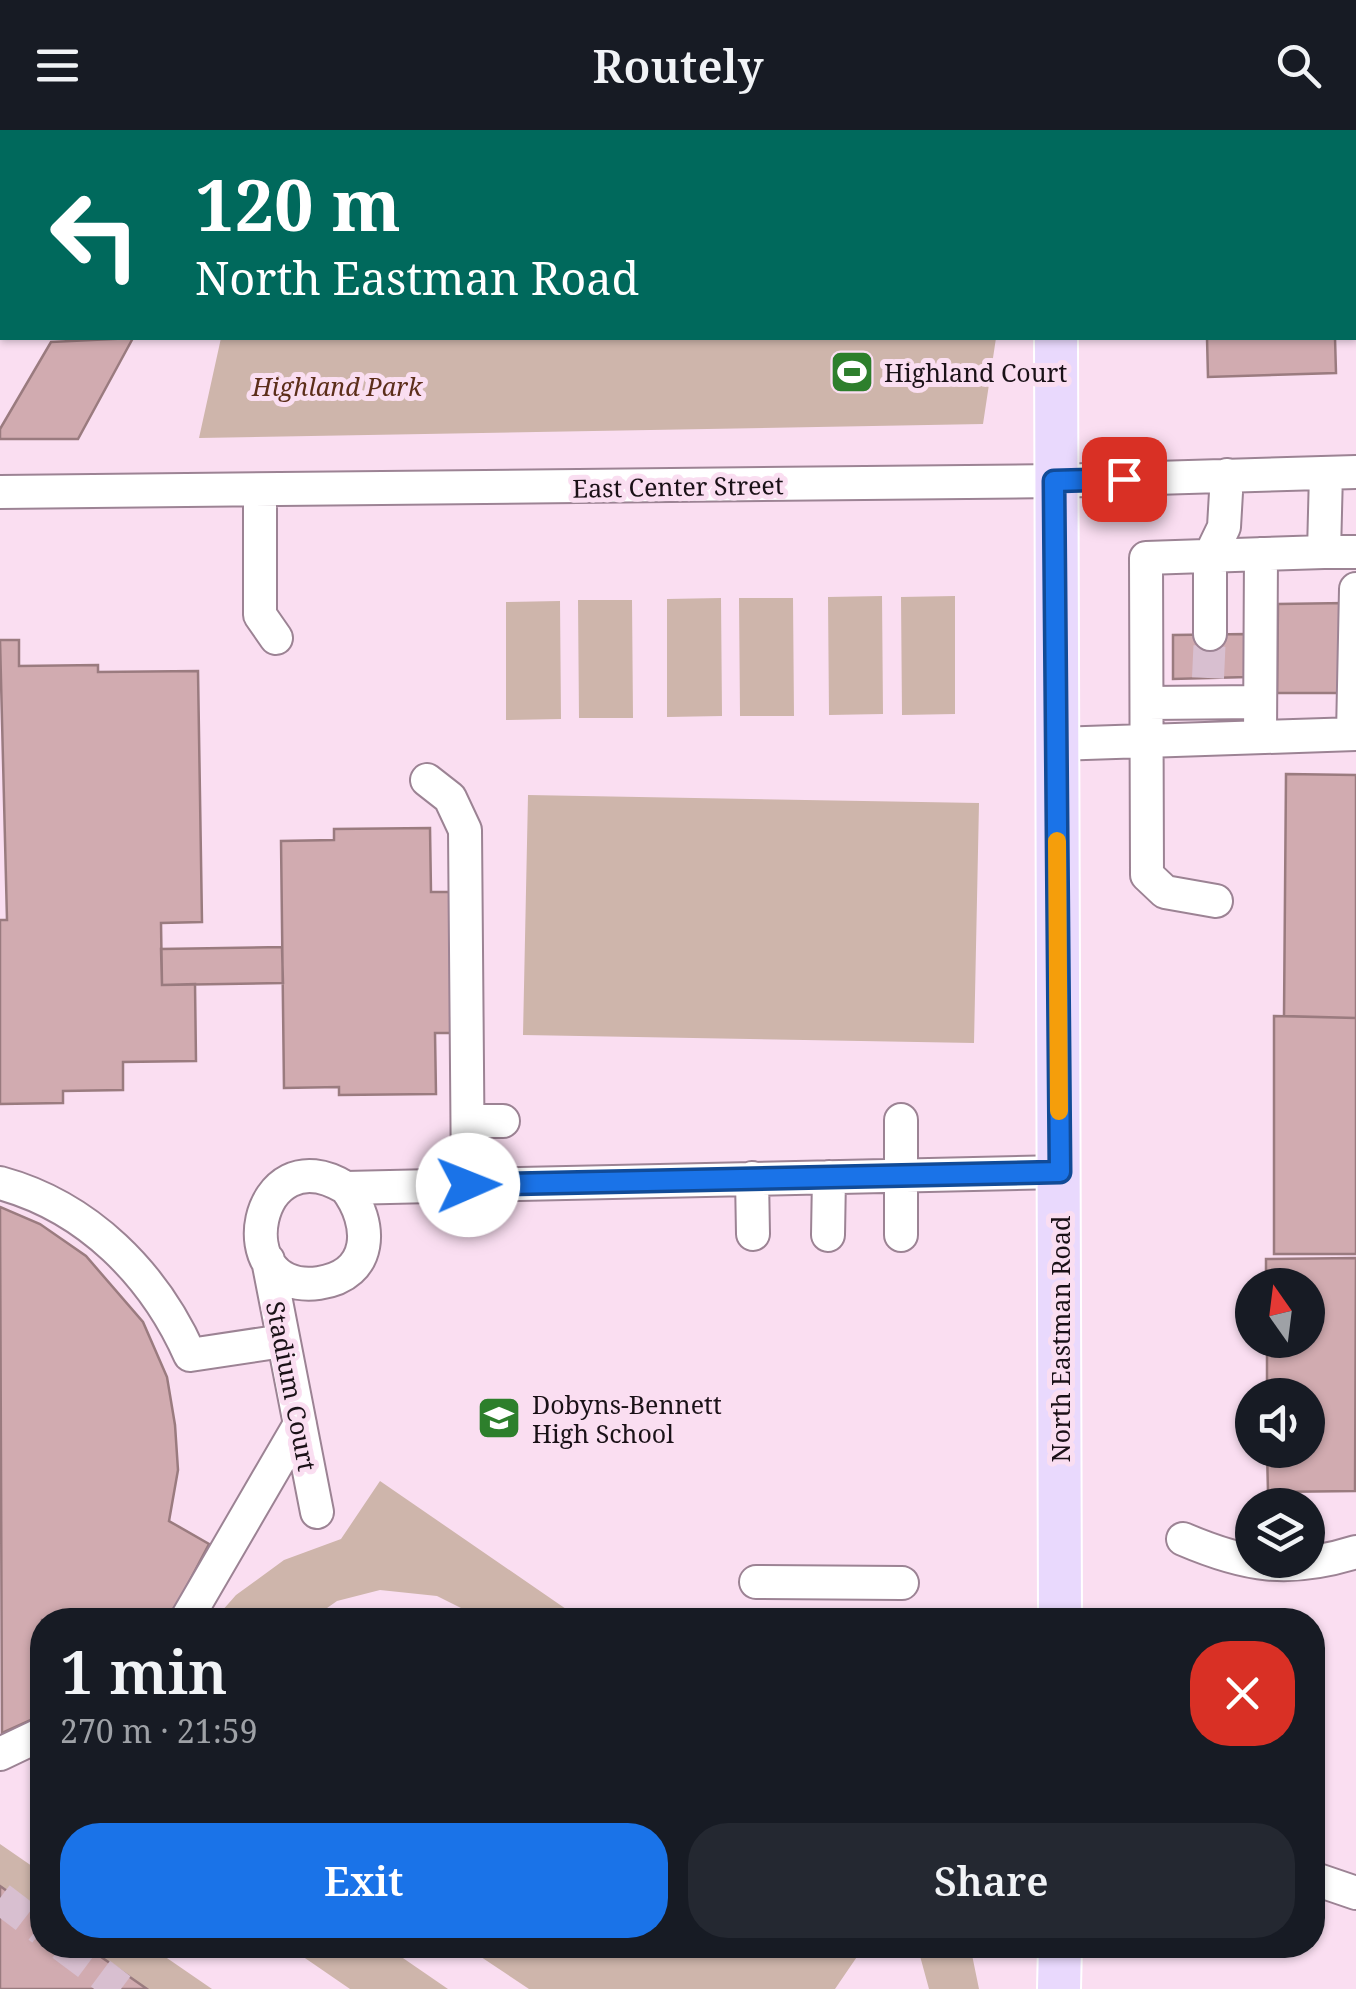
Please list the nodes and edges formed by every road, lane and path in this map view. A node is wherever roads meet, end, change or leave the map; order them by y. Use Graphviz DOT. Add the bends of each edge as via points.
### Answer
graph roads {
  1 [pos="1056,340"];
  2 [pos="1341,472"];
  3 [pos="1227,476"];
  4 [pos="1054,481"];
  5 [pos="260,490"];
  6 [pos="0,492"];
  7 [pos="1340,552"];
  8 [pos="1261,554"];
  9 [pos="1210,556"];
  10 [pos="1356,589"];
  11 [pos="1210,634"];
  12 [pos="276,638"];
  13 [pos="1260,702"];
  14 [pos="1157,703"];
  15 [pos="1354,734"];
  16 [pos="1260,738"];
  17 [pos="1148,741"];
  18 [pos="1056,744"];
  19 [pos="427,780"];
  20 [pos="1216,902"];
  21 [pos="901,1120"];
  22 [pos="468,1121"];
  23 [pos="503,1121"];
  24 [pos="1060,1172"];
  25 [pos="901,1175"];
  26 [pos="829,1177"];
  27 [pos="752,1178"];
  28 [pos="0,1183"];
  29 [pos="468,1185"];
  30 [pos="346,1188"];
  31 [pos="753,1234"];
  32 [pos="828,1235"];
  33 [pos="901,1236"];
  34 [pos="268,1260"];
  35 [pos="284,1341"];
  36 [pos="300,1424"];
  37 [pos="317,1512"];
  38 [pos="1183,1539"];
  39 [pos="1356,1552"];
  40 [pos="756,1582"];
  41 [pos="902,1583"];
  42 [pos="193,1608"];
  43 [pos="1060,1608"];
  44 [pos="30,1740"];
  45 [pos="0,1754"];
  46 [pos="1325,1882"];
  47 [pos="1356,1892"];
  48 [pos="1060,1958"];
  49 [pos="1059,1989"];
  1 -- 4 [label="main road, North Eastman Road"];
  2 -- 3 [label="street, East Center Street"];
  2 -- 7 [label="street"];
  3 -- 4 [label="street, East Center Street"];
  3 -- 9 [label="street" via="1224,527"];
  4 -- 5 [label="street, East Center Street"];
  4 -- 18 [label="main road, North Eastman Road"];
  5 -- 6 [label="street, East Center Street"];
  5 -- 12 [label="street" via="260,615"];
  7 -- 8 [label="street"];
  8 -- 9 [label="street"];
  8 -- 13 [label="street"];
  9 -- 11 [label="street"];
  9 -- 14 [label="street" via="1146,558"];
  10 -- 15 [label="street"];
  13 -- 14 [label="street" via="1208,690"];
  13 -- 16 [label="street"];
  14 -- 17 [label="street"];
  15 -- 16 [label="street"];
  16 -- 17 [label="street"];
  17 -- 18 [label="street"];
  17 -- 20 [label="street" via="1147,875 1165,892"];
  18 -- 24 [label="main road, North Eastman Road"];
  19 -- 22 [label="street" via="450,798 465,830"];
  21 -- 25 [label="street"];
  22 -- 23 [label="street"];
  22 -- 29 [label="street"];
  24 -- 25 [label="street, Stadium Court"];
  24 -- 43 [label="main road, North Eastman Road"];
  25 -- 26 [label="street, Stadium Court"];
  25 -- 33 [label="street"];
  26 -- 27 [label="street, Stadium Court"];
  26 -- 32 [label="street"];
  27 -- 29 [label="street, Stadium Court"];
  27 -- 31 [label="street"];
  28 -- 35 [label="street" via="67,1212 124,1255 163,1304 190,1355"];
  29 -- 30 [label="street, Stadium Court"];
  30 -- 34 [label="street, Stadium Court" via="304,1177 272,1195 258,1230"];
  30 -- 34 [label="street, Stadium Court" via="366,1228 356,1262 342,1275 296,1282"];
  34 -- 35 [label="street, Stadium Court"];
  35 -- 36 [label="street, Stadium Court"];
  36 -- 37 [label="street, Stadium Court"];
  36 -- 42 [label="street"];
  38 -- 39 [label="street" via="1254,1566 1329,1561"];
  40 -- 41 [label="street"];
  44 -- 45 [label="street"];
  46 -- 47 [label="street"];
  48 -- 49 [label="main road"];
}
